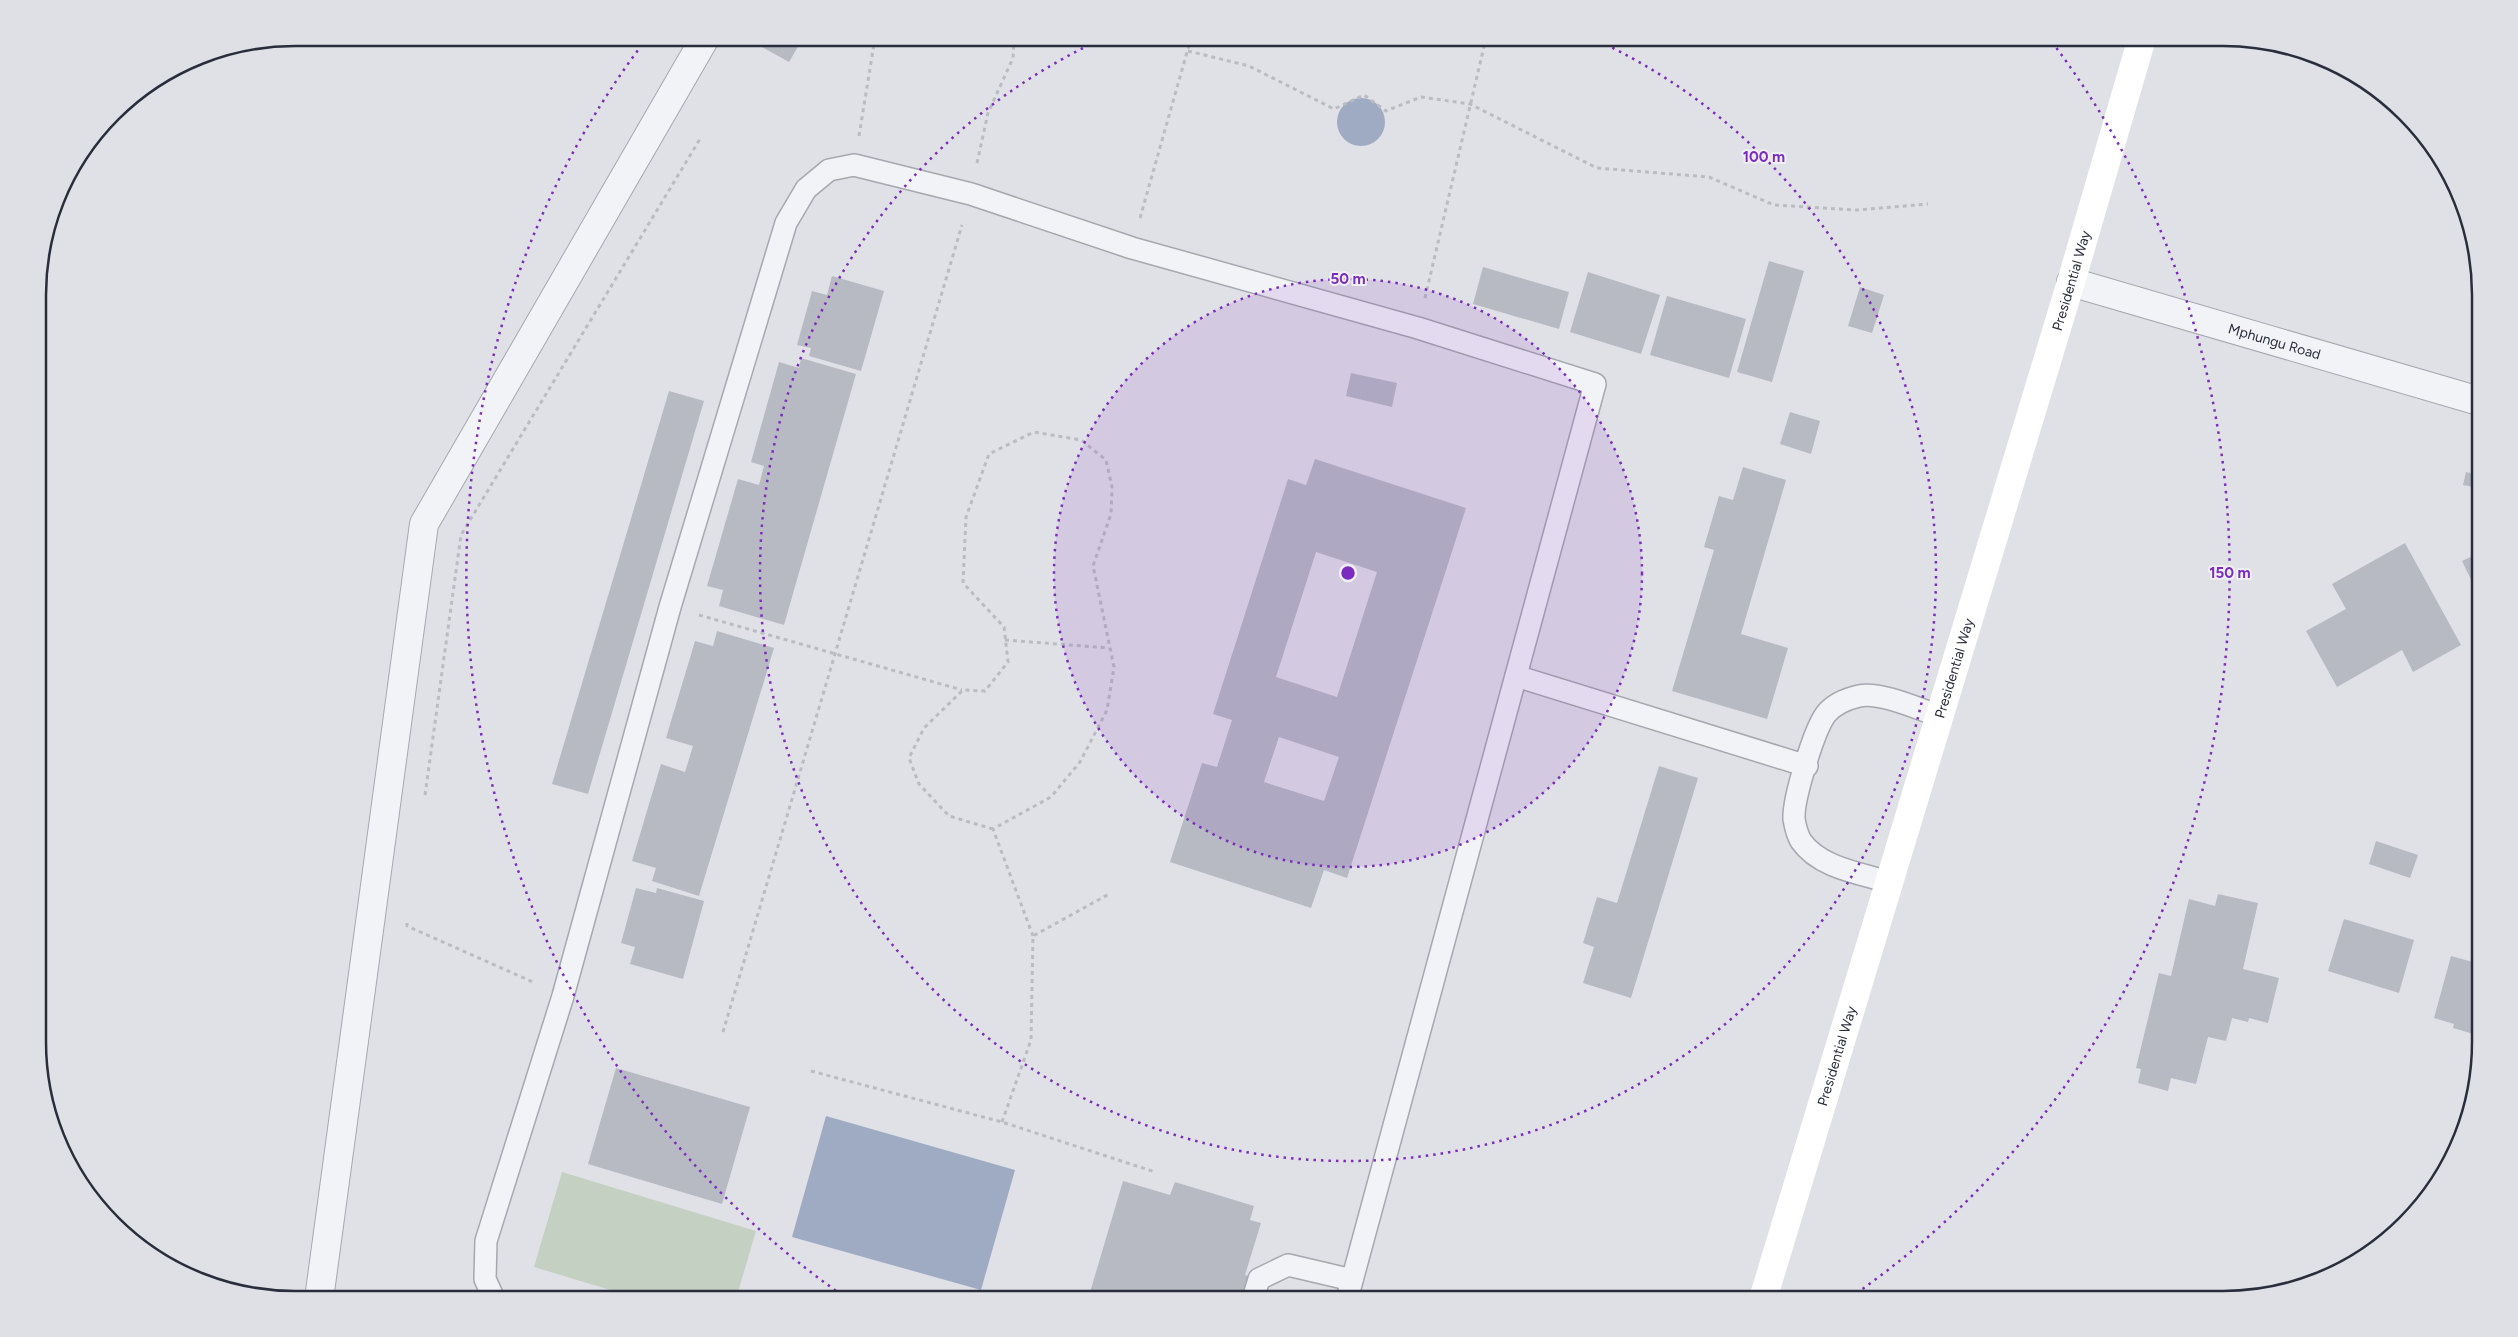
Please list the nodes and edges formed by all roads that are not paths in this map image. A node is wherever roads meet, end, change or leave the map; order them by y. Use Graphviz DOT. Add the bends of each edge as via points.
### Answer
graph roads {
  1 [pos="700,46"];
  2 [pos="2140,46"];
  3 [pos="2071,282"];
  4 [pos="2472,399"];
  5 [pos="1516,676"];
  6 [pos="1939,716"];
  7 [pos="1806,766"];
  8 [pos="1889,882"];
  9 [pos="1350,1290"];
  10 [pos="320,1291"];
  11 [pos="490,1291"];
  12 [pos="1255,1291"];
  13 [pos="1765,1291"];
  1 -- 10 [label="street" via="424,524"];
  2 -- 3 [label="main road, Presidential Way"];
  3 -- 4 [label="street, Mphungu Road"];
  3 -- 6 [label="main road, Presidential Way"];
  5 -- 7 [label="lane"];
  5 -- 9 [label="lane"];
  5 -- 11 [label="lane" via="1595,384 1418,328 1132,248 970,194 854,166 829,170 806,189 786,223 670,607 563,996 486,1241 485,1279"];
  6 -- 7 [label="lane" via="1880,697 1861,695 1842,701 1827,713 1817,731"];
  6 -- 8 [label="main road, Presidential Way"];
  7 -- 8 [label="lane" via="1794,820 1800,839 1812,854 1830,864"];
  8 -- 13 [label="main road, Presidential Way"];
  9 -- 12 [label="lane" via="1288,1265 1259,1279"];
}
